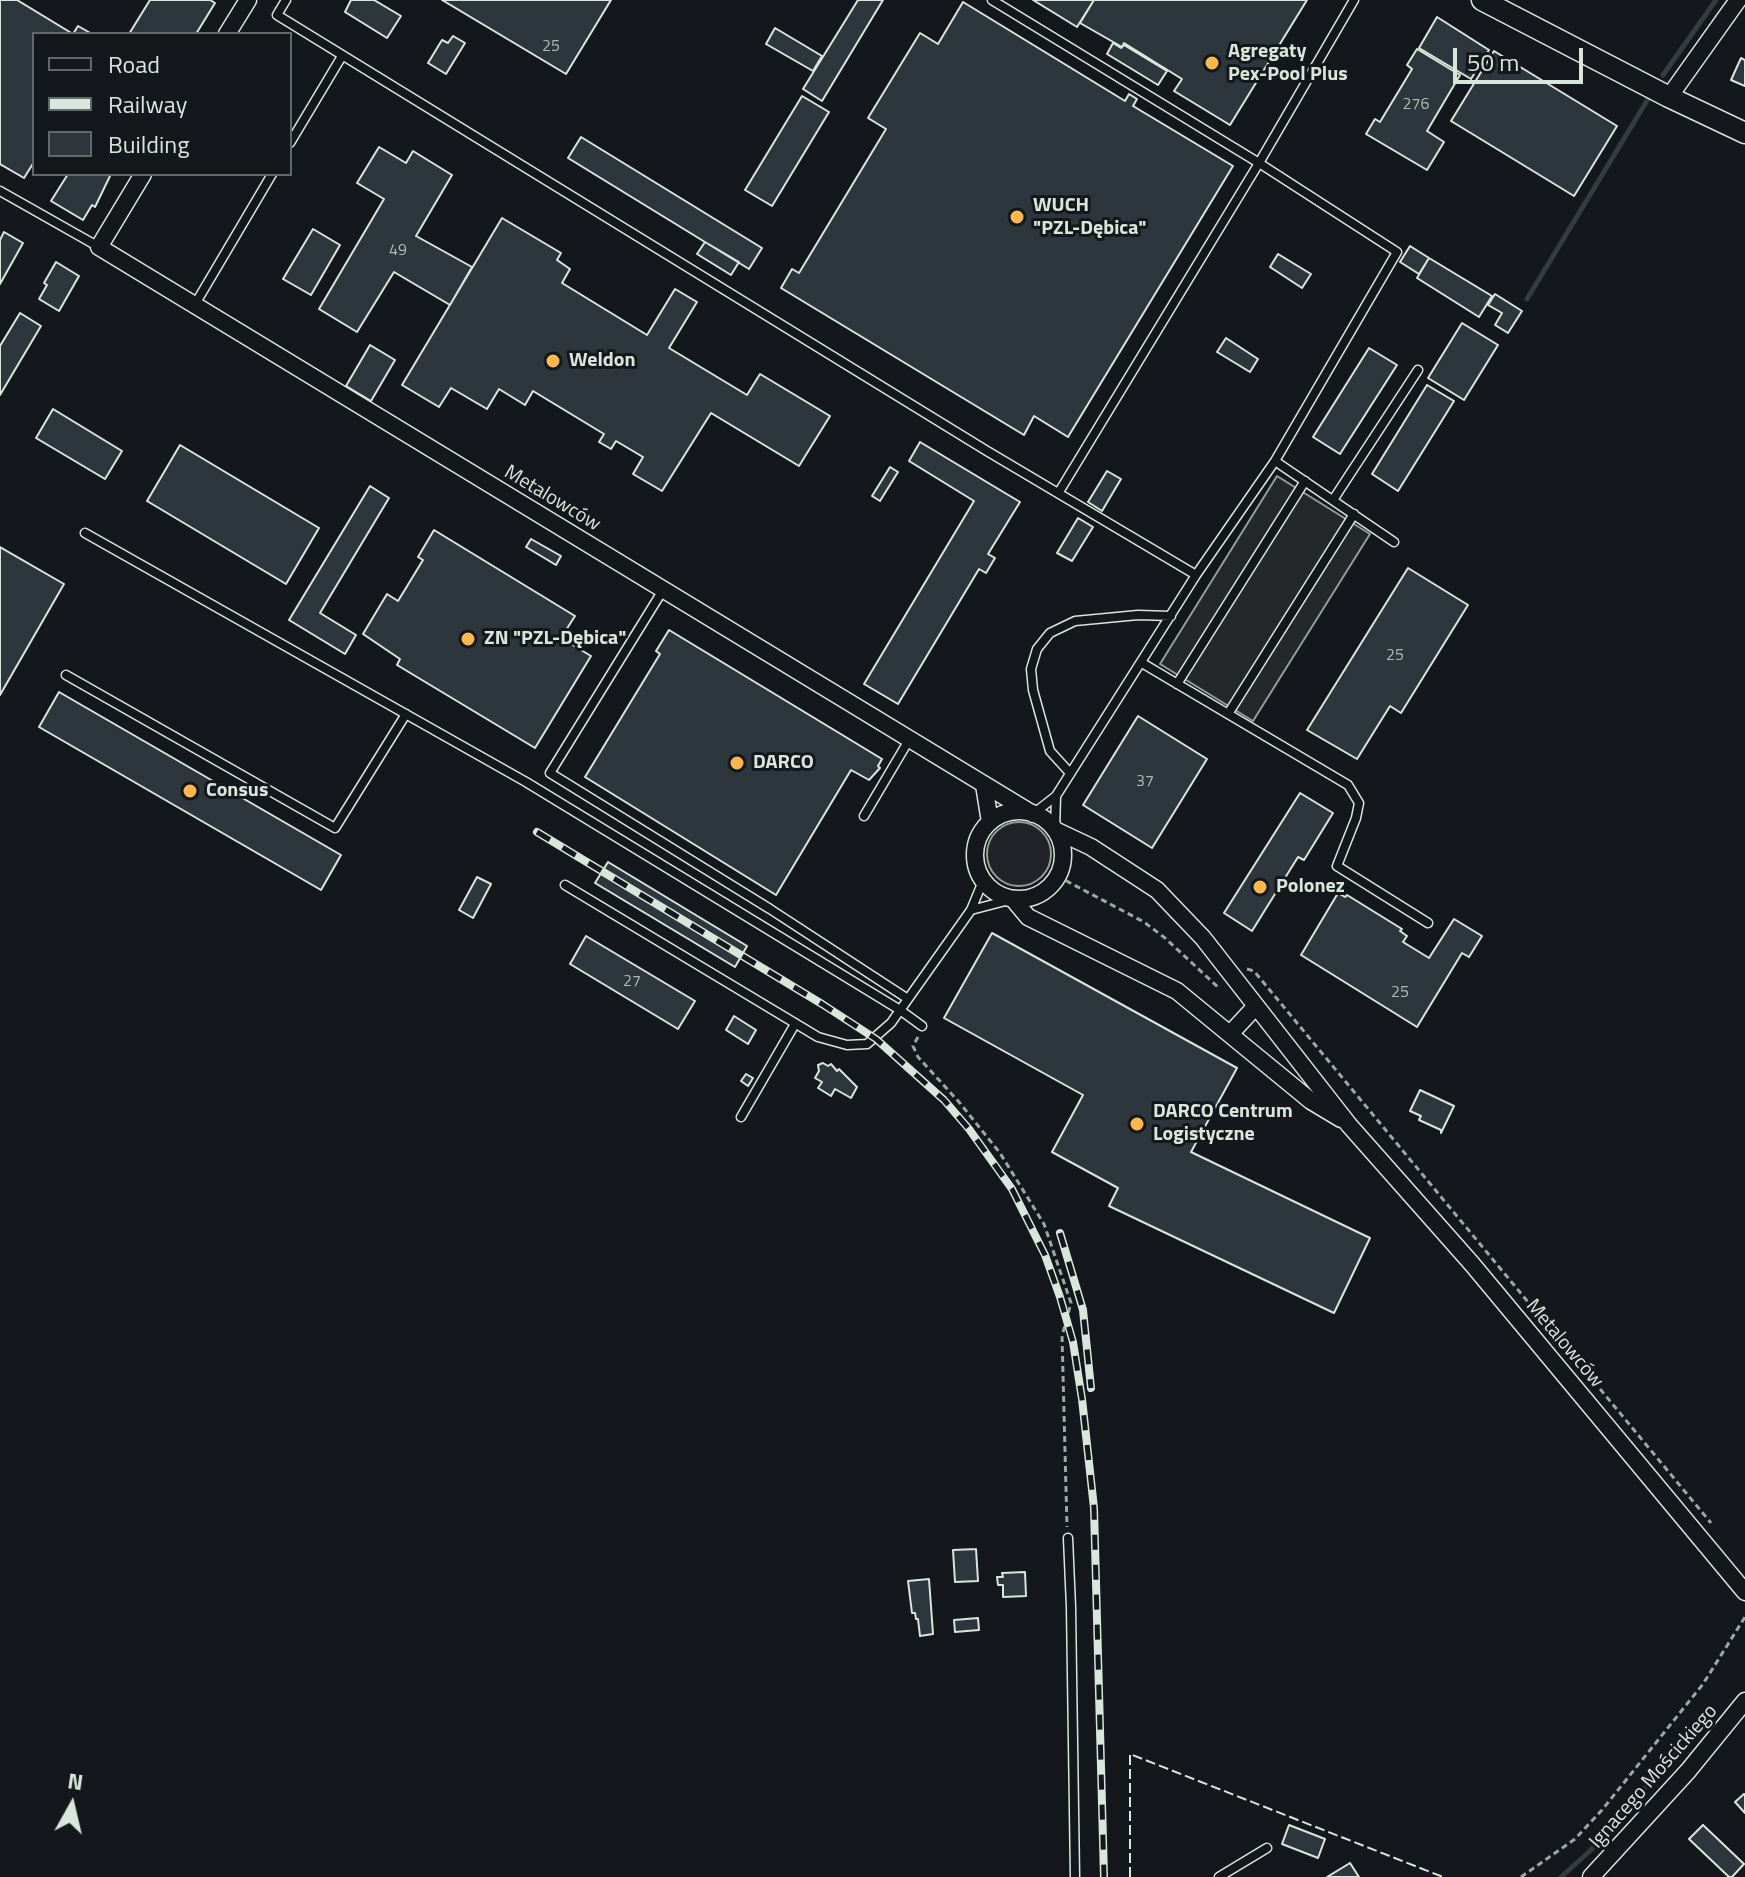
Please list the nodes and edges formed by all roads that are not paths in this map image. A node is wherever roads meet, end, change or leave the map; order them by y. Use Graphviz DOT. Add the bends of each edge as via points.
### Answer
graph roads {
  1 [pos="248,0"];
  2 [pos="286,0"];
  3 [pos="992,0"];
  4 [pos="1354,0"];
  5 [pos="1482,0"];
  6 [pos="1738,0"];
  7 [pos="228,32"];
  8 [pos="342,56"];
  9 [pos="1669,97"];
  10 [pos="1745,133"];
  11 [pos="292,140"];
  12 [pos="1259,163"];
  13 [pos="142,176"];
  14 [pos="271,176"];
  15 [pos="0,191"];
  16 [pos="99,247"];
  17 [pos="194,306"];
  18 [pos="1418,370"];
  19 [pos="1275,461"];
  20 [pos="1305,481"];
  21 [pos="1059,492"];
  22 [pos="1333,500"];
  23 [pos="1354,514"];
  24 [pos="85,533"];
  25 [pos="1394,542"];
  26 [pos="1196,575"];
  27 [pos="663,590"];
  28 [pos="1171,616"];
  29 [pos="1142,663"];
  30 [pos="66,675"];
  31 [pos="1177,684"];
  32 [pos="406,714"];
  33 [pos="1228,714"];
  34 [pos="909,740"];
  35 [pos="1070,773"];
  36 [pos="984,785"];
  37 [pos="1056,796"];
  38 [pos="1033,814"];
  39 [pos="864,816"];
  40 [pos="990,822"];
  41 [pos="1055,830"];
  42 [pos="983,881"];
  43 [pos="565,885"];
  44 [pos="1013,899"];
  45 [pos="971,910"];
  46 [pos="1428,923"];
  47 [pos="908,999"];
  48 [pos="1256,1006"];
  49 [pos="900,1010"];
  50 [pos="795,1024"];
  51 [pos="922,1026"];
  52 [pos="1230,1034"];
  53 [pos="741,1117"];
  54 [pos="1349,1125"];
  55 [pos="1068,1538"];
  56 [pos="1745,1592"];
  57 [pos="1745,1701"];
  58 [pos="1267,1848"];
  59 [pos="1075,1877"];
  60 [pos="1219,1877"];
  61 [pos="1591,1877"];
  1 -- 7 [label="street"];
  2 -- 8 [label="lane" via="277,15"];
  3 -- 12 [label="lane"];
  4 -- 12 [label="lane"];
  5 -- 9 [label="street"];
  6 -- 9 [label="street"];
  8 -- 11 [label="lane"];
  8 -- 21 [label="lane"];
  9 -- 10 [label="street"];
  12 -- 19 [label="lane" via="1397,252"];
  12 -- 21 [label="lane"];
  13 -- 16 [label="street"];
  14 -- 17 [label="lane"];
  15 -- 16 [label="lane"];
  16 -- 17 [label="street, Metalowców"];
  17 -- 27 [label="street, Metalowców"];
  18 -- 22 [label="lane"];
  19 -- 20 [label="lane"];
  19 -- 26 [label="lane"];
  20 -- 22 [label="lane"];
  20 -- 31 [label="lane"];
  21 -- 26 [label="lane"];
  22 -- 23 [label="lane"];
  23 -- 25 [label="lane"];
  23 -- 33 [label="lane"];
  24 -- 32 [label="lane"];
  26 -- 28 [label="lane"];
  27 -- 34 [label="street, Metalowców"];
  27 -- 47 [label="lane" via="550,773"];
  28 -- 29 [label="lane"];
  28 -- 35 [label="lane" via="1075,621 1050,633 1037,649 1031,669 1033,690 1050,751"];
  29 -- 31 [label="lane"];
  29 -- 35 [label="lane"];
  30 -- 32 [label="lane" via="335,828"];
  31 -- 33 [label="lane"];
  32 -- 49 [label="lane"];
  33 -- 46 [label="lane" via="1348,785 1359,803 1337,866"];
  34 -- 36 [label="street, Metalowców"];
  34 -- 39 [label="lane"];
  35 -- 37 [label="lane"];
  36 -- 38 [label="street, Metalowców"];
  36 -- 40 [label="street"];
  37 -- 38 [label="lane"];
  37 -- 41 [label="lane"];
  38 -- 40 [label="street" via="1019,811"];
  38 -- 41 [label="street, Metalowców"];
  40 -- 42 [label="street" via="975,849"];
  41 -- 44 [label="street" via="1063,859 1057,876 1034,897"];
  41 -- 48 [label="street, Metalowców" via="1157,890"];
  42 -- 44 [label="street, Metalowców"];
  42 -- 45 [label="lane"];
  43 -- 50 [label="lane"];
  44 -- 45 [label="lane"];
  44 -- 52 [label="street, Metalowców" via="1028,917 1177,991"];
  45 -- 47 [label="lane"];
  47 -- 49 [label="lane"];
  48 -- 52 [label="street"];
  48 -- 54 [label="street, Metalowców"];
  49 -- 50 [label="lane" via="867,1044 837,1044"];
  49 -- 51 [label="lane"];
  50 -- 53 [label="lane"];
  52 -- 54 [label="street, Metalowców" via="1311,1101"];
  54 -- 56 [label="street, Metalowców"];
  55 -- 59 [label="lane"];
  57 -- 61 [label="street, Ignacego Mościckiego"];
  58 -- 60 [label="lane"];
}
